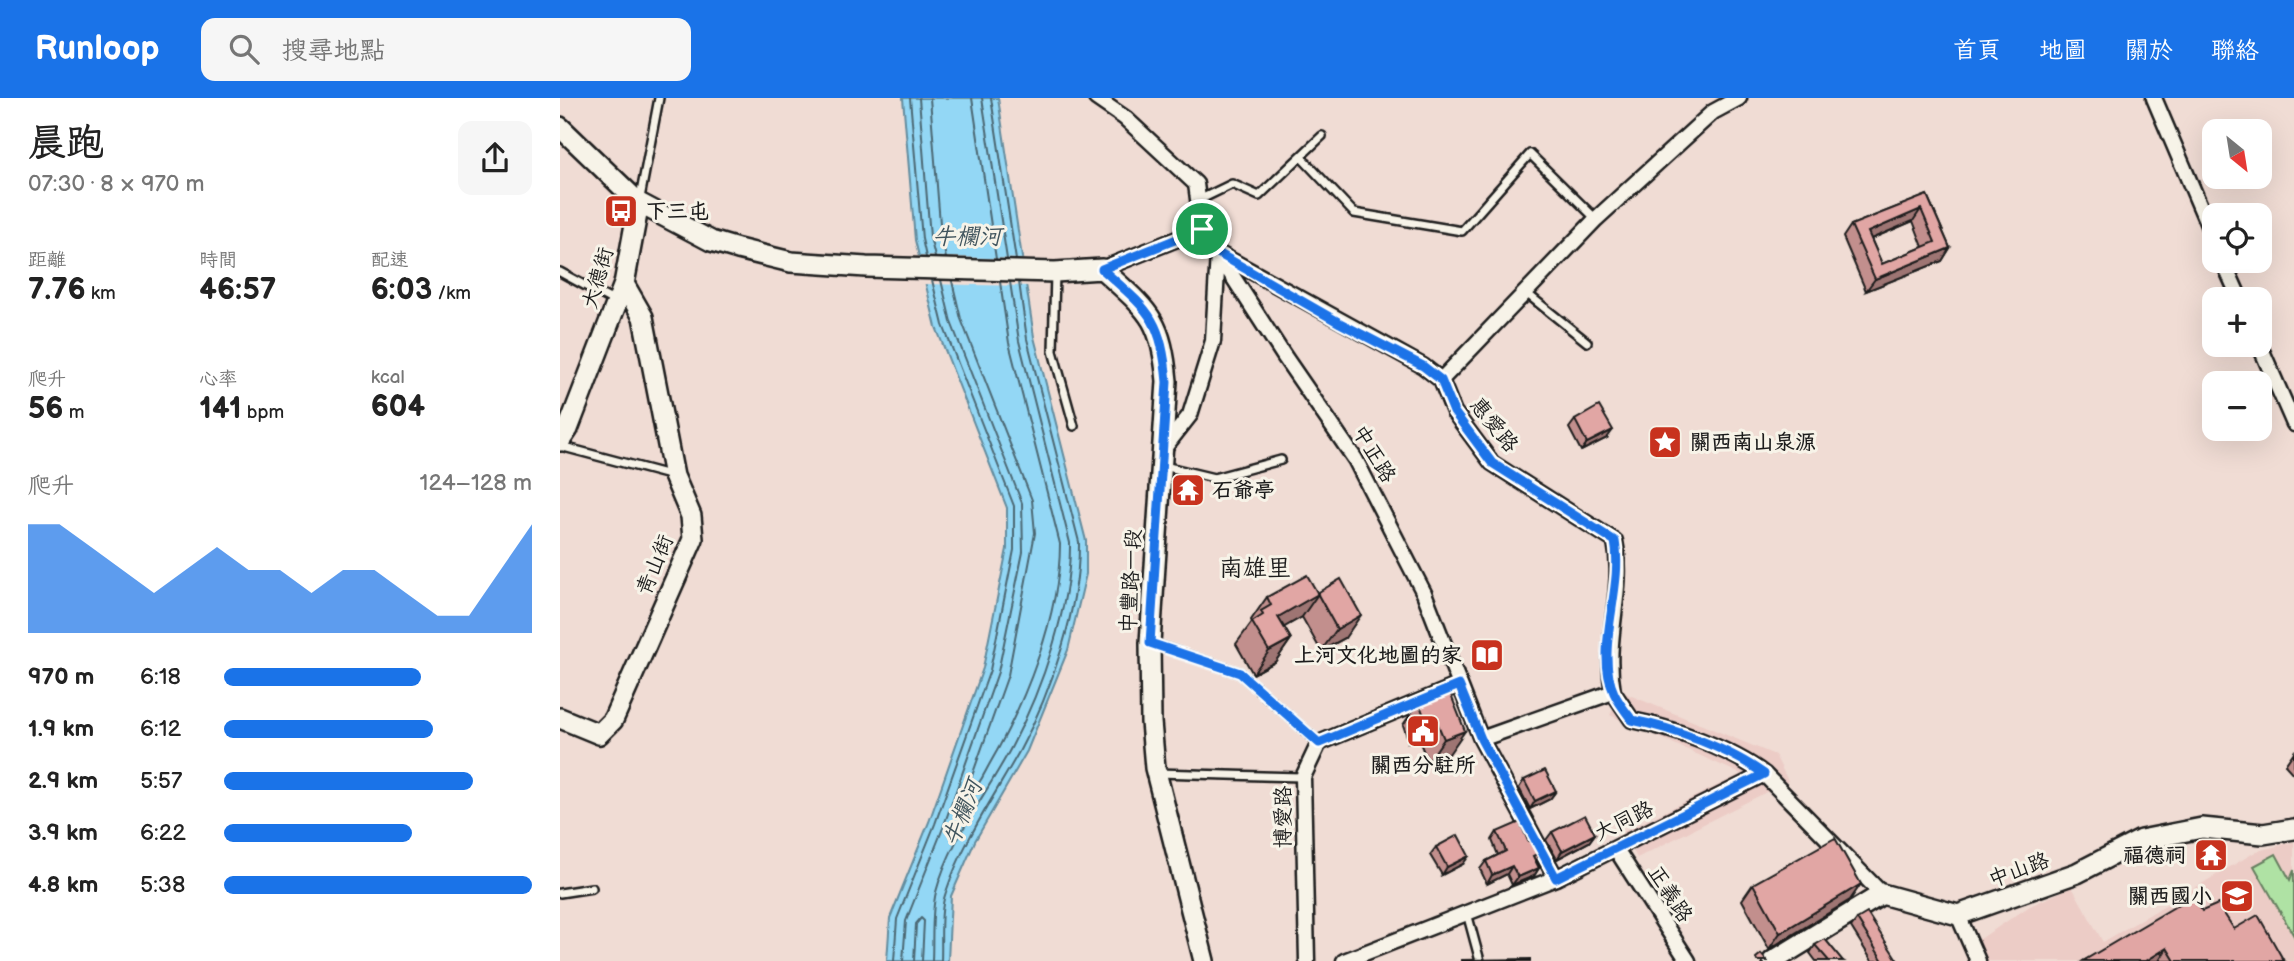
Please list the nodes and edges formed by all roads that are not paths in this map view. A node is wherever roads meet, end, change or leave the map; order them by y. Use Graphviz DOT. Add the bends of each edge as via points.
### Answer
graph roads {
  1 [pos="659,98"];
  2 [pos="1096,98"];
  3 [pos="1739,98"];
  4 [pos="2154,98"];
  5 [pos="560,127"];
  6 [pos="1322,136"];
  7 [pos="1300,157"];
  8 [pos="1199,200"];
  9 [pos="639,202"];
  10 [pos="2202,211"];
  11 [pos="1596,219"];
  12 [pos="1202,229"];
  13 [pos="1218,253"];
  14 [pos="1102,269"];
  15 [pos="560,272"];
  16 [pos="1055,272"];
  17 [pos="625,284"];
  18 [pos="1524,292"];
  19 [pos="617,303"];
  20 [pos="1587,342"];
  21 [pos="2265,357"];
  22 [pos="1441,380"];
  23 [pos="2294,424"];
  24 [pos="1074,426"];
  25 [pos="561,438"];
  26 [pos="1160,459"];
  27 [pos="1281,460"];
  28 [pos="674,476"];
  29 [pos="1150,643"];
  30 [pos="1459,685"];
  31 [pos="1613,692"];
  32 [pos="560,718"];
  33 [pos="1481,739"];
  34 [pos="1319,743"];
  35 [pos="1157,773"];
  36 [pos="1764,774"];
  37 [pos="1303,777"];
  38 [pos="2294,829"];
  39 [pos="1616,849"];
  40 [pos="1556,878"];
  41 [pos="592,888"];
  42 [pos="560,893"];
  43 [pos="1882,894"];
  44 [pos="1467,913"];
  45 [pos="1958,915"];
  46 [pos="1204,961"];
  47 [pos="1307,961"];
  48 [pos="1344,961"];
  49 [pos="1480,961"];
  50 [pos="1688,961"];
  51 [pos="1773,961"];
  52 [pos="1978,961"];
  1 -- 9 [label="lane"];
  2 -- 8 [label="street, 中正路" via="1125,118 1196,184"];
  3 -- 11 [label="street" via="1713,111"];
  4 -- 10 [label="street"];
  5 -- 9 [label="street"];
  6 -- 7 [label="lane"];
  7 -- 8 [label="lane" via="1259,196 1231,184"];
  7 -- 11 [label="lane" via="1353,213 1462,230 1530,154"];
  8 -- 12 [label="street, 中正路"];
  9 -- 16 [label="street" via="711,240 790,262"];
  9 -- 17 [label="street, 大德街"];
  11 -- 18 [label="street"];
  12 -- 13 [label="street, 中正路"];
  12 -- 14 [label="street"];
  13 -- 22 [label="street"];
  13 -- 26 [label="street" via="1213,341 1190,415"];
  13 -- 30 [label="street, 中正路" via="1355,459 1424,593"];
  14 -- 16 [label="street"];
  14 -- 26 [label="street, 中豐路一段" via="1157,326 1164,347 1167,382"];
  15 -- 19 [label="lane"];
  16 -- 24 [label="lane" via="1053,351"];
  17 -- 19 [label="street, 大德街"];
  17 -- 28 [label="street, 青山街" via="643,317"];
  18 -- 20 [label="lane"];
  18 -- 22 [label="street"];
  19 -- 25 [label="street, 大德街"];
  21 -- 23 [label="street"];
  22 -- 31 [label="street, 惠愛路" via="1454,412 1492,463 1615,541 1619,562 1608,666"];
  25 -- 28 [label="lane"];
  26 -- 27 [label="lane" via="1214,478"];
  26 -- 29 [label="street, 中豐路一段"];
  28 -- 32 [label="street, 青山街" via="691,516 693,539 613,720 599,734"];
  29 -- 34 [label="lane" via="1240,673"];
  29 -- 35 [label="street, 中豐路一段"];
  30 -- 33 [label="street, 中正路"];
  30 -- 34 [label="street"];
  31 -- 33 [label="street"];
  31 -- 36 [label="street, 惠愛路" via="1632,720 1659,725 1748,762"];
  33 -- 40 [label="street, 中正路"];
  34 -- 37 [label="street, 博愛路"];
  35 -- 37 [label="lane"];
  35 -- 46 [label="street, 中豐路一段"];
  36 -- 39 [label="street, 大同路"];
  36 -- 43 [label="street"];
  37 -- 47 [label="street, 博愛路"];
  38 -- 45 [label="street, 中山路" via="2263,834 2202,828 2141,840 2077,873"];
  39 -- 40 [label="street, 大同路"];
  39 -- 50 [label="street, 正義路"];
  40 -- 44 [label="street, 大同路"];
  41 -- 42 [label="lane"];
  43 -- 45 [label="street"];
  43 -- 51 [label="street"];
  44 -- 48 [label="street, 大同路"];
  44 -- 49 [label="lane"];
  45 -- 52 [label="street"];
}
